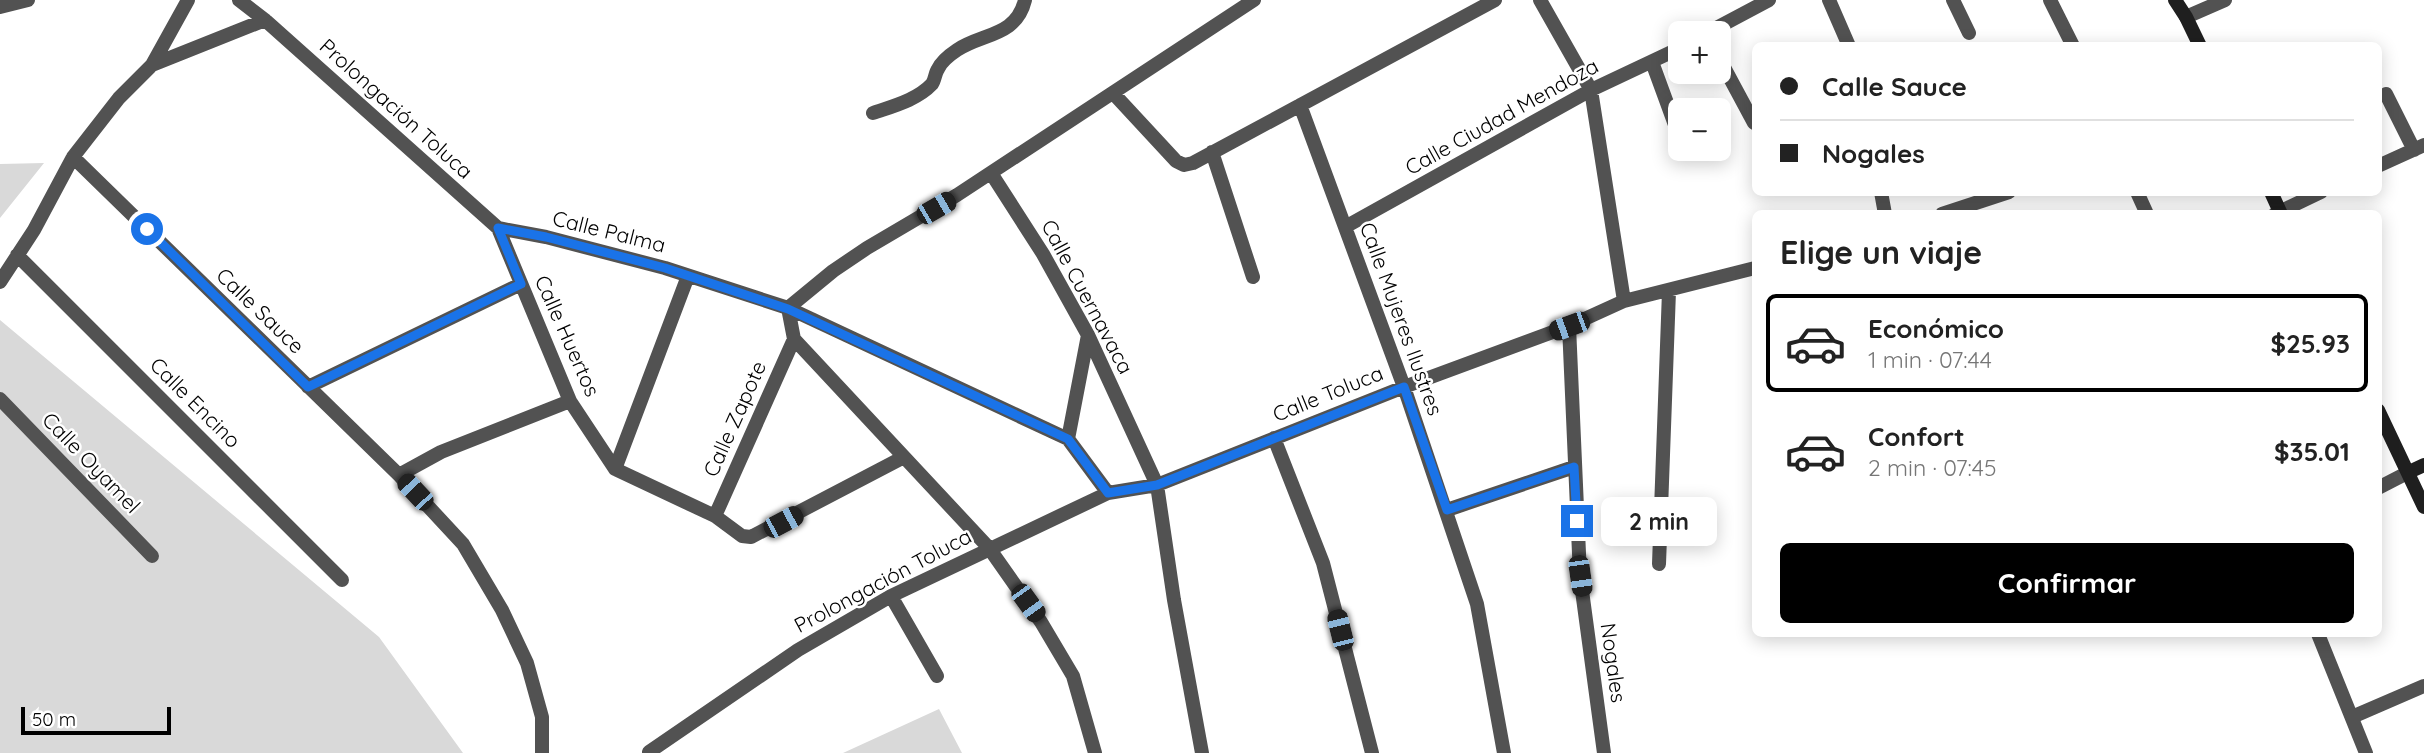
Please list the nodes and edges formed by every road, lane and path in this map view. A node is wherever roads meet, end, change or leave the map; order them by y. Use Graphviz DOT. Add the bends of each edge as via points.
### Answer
graph roads {
  1 [pos="28,0"];
  2 [pos="188,0"];
  3 [pos="239,0"];
  4 [pos="1025,0"];
  5 [pos="1255,0"];
  6 [pos="1495,0"];
  7 [pos="1540,0"];
  8 [pos="1769,0"];
  9 [pos="1829,0"];
  10 [pos="1953,0"];
  11 [pos="2050,0"];
  12 [pos="2175,0"];
  13 [pos="2225,0"];
  14 [pos="0,7"];
  15 [pos="2186,17"];
  16 [pos="265,20"];
  17 [pos="1730,21"];
  18 [pos="1969,33"];
  19 [pos="1847,42"];
  20 [pos="2071,42"];
  21 [pos="2198,42"];
  22 [pos="1668,53"];
  23 [pos="1652,62"];
  24 [pos="152,65"];
  25 [pos="1731,80"];
  26 [pos="1591,90"];
  27 [pos="1113,93"];
  28 [pos="2386,94"];
  29 [pos="1300,105"];
  30 [pos="1668,106"];
  31 [pos="873,113"];
  32 [pos="1752,119"];
  33 [pos="2419,148"];
  34 [pos="1212,152"];
  35 [pos="73,157"];
  36 [pos="2382,164"];
  37 [pos="991,173"];
  38 [pos="2313,196"];
  39 [pos="1976,197"];
  40 [pos="1950,210"];
  41 [pos="2284,210"];
  42 [pos="1345,227"];
  43 [pos="498,228"];
  44 [pos="17,256"];
  45 [pos="1752,269"];
  46 [pos="688,276"];
  47 [pos="1253,277"];
  48 [pos="0,282"];
  49 [pos="521,284"];
  50 [pos="1669,291"];
  51 [pos="1624,301"];
  52 [pos="788,309"];
  53 [pos="1569,326"];
  54 [pos="1088,335"];
  55 [pos="794,339"];
  56 [pos="308,387"];
  57 [pos="1404,387"];
  58 [pos="0,399"];
  59 [pos="570,401"];
  60 [pos="2382,418"];
  61 [pos="1275,438"];
  62 [pos="1068,439"];
  63 [pos="904,457"];
  64 [pos="2424,465"];
  65 [pos="1574,467"];
  66 [pos="615,469"];
  67 [pos="2409,472"];
  68 [pos="399,475"];
  69 [pos="1157,485"];
  70 [pos="2382,486"];
  71 [pos="1108,493"];
  72 [pos="2424,507"];
  73 [pos="1447,510"];
  74 [pos="715,516"];
  75 [pos="989,548"];
  76 [pos="152,556"];
  77 [pos="1659,564"];
  78 [pos="342,580"];
  79 [pos="891,596"];
  80 [pos="2319,637"];
  81 [pos="937,676"];
  82 [pos="2424,686"];
  83 [pos="2352,717"];
  84 [pos="649,752"];
  85 [pos="542,753"];
  86 [pos="1095,753"];
  87 [pos="1202,753"];
  88 [pos="1372,753"];
  89 [pos="1504,753"];
  90 [pos="1604,753"];
  91 [pos="2366,753"];
  1 -- 14 [label="street"];
  2 -- 24 [label="street"];
  3 -- 16 [label="street, Prolongación Toluca"];
  4 -- 31 [label="street" via="1015,20 991,37 959,48 938,66 933,83 903,103"];
  5 -- 27 [label="street"];
  6 -- 29 [label="street"];
  7 -- 26 [label="street"];
  8 -- 17 [label="street"];
  9 -- 19 [label="street"];
  10 -- 18 [label="street"];
  11 -- 20 [label="street"];
  12 -- 15 [label="main road"];
  13 -- 15 [label="street"];
  15 -- 21 [label="main road"];
  16 -- 24 [label="street"];
  16 -- 43 [label="street, Prolongación Toluca"];
  22 -- 23 [label="street, Calle Ciudad Mendoza"];
  23 -- 26 [label="street, Calle Ciudad Mendoza"];
  23 -- 30 [label="street"];
  24 -- 35 [label="street" via="119,98"];
  25 -- 32 [label="street"];
  26 -- 42 [label="street, Calle Ciudad Mendoza"];
  26 -- 51 [label="street"];
  27 -- 34 [label="street" via="1176,161 1184,165"];
  27 -- 37 [label="street"];
  28 -- 33 [label="street"];
  29 -- 34 [label="street"];
  29 -- 42 [label="street, Calle Mujeres Ilustres"];
  33 -- 36 [label="street"];
  34 -- 47 [label="street"];
  35 -- 44 [label="street"];
  35 -- 56 [label="street, Calle Sauce"];
  37 -- 52 [label="street" via="867,248"];
  37 -- 54 [label="street, Calle Cuernavaca"];
  38 -- 41 [label="street"];
  39 -- 40 [label="street"];
  42 -- 57 [label="street, Calle Mujeres Ilustres"];
  43 -- 46 [label="street, Calle Palma"];
  43 -- 49 [label="street, Calle Huertos"];
  44 -- 48 [label="street"];
  44 -- 78 [label="street, Calle Encino"];
  45 -- 50 [label="street, Calle Toluca"];
  46 -- 52 [label="street, Calle Palma"];
  46 -- 66 [label="street"];
  49 -- 56 [label="street"];
  49 -- 59 [label="street, Calle Huertos"];
  50 -- 51 [label="street, Calle Toluca"];
  50 -- 77 [label="street"];
  51 -- 53 [label="street, Calle Toluca"];
  52 -- 55 [label="street"];
  52 -- 62 [label="street"];
  53 -- 57 [label="street, Calle Toluca"];
  53 -- 65 [label="street, Nogales"];
  54 -- 62 [label="street"];
  54 -- 69 [label="street, Calle Cuernavaca"];
  55 -- 63 [label="street"];
  55 -- 74 [label="street, Calle Zapote"];
  56 -- 68 [label="street, Calle Sauce"];
  57 -- 61 [label="street, Calle Toluca"];
  57 -- 73 [label="street, Calle Mujeres Ilustres"];
  58 -- 76 [label="street, Calle Oyamel"];
  59 -- 66 [label="street, Calle Huertos"];
  59 -- 68 [label="street" via="441,452"];
  60 -- 67 [label="main road"];
  61 -- 69 [label="street, Calle Toluca"];
  61 -- 88 [label="street" via="1323,563"];
  62 -- 71 [label="street"];
  63 -- 74 [label="street" via="759,535 742,536"];
  63 -- 75 [label="street"];
  64 -- 67 [label="main road"];
  65 -- 73 [label="street"];
  65 -- 90 [label="street, Nogales" via="1580,576"];
  66 -- 74 [label="street"];
  67 -- 70 [label="street"];
  67 -- 72 [label="main road"];
  68 -- 85 [label="street, Calle Sauce" via="463,544 502,610 527,663 542,717"];
  69 -- 71 [label="street, Prolongación Toluca"];
  69 -- 87 [label="street, Calle Cuernavaca"];
  71 -- 75 [label="street, Prolongación Toluca"];
  73 -- 89 [label="street, Calle Mujeres Ilustres" via="1477,604"];
  75 -- 79 [label="street, Prolongación Toluca"];
  75 -- 86 [label="street" via="1073,676"];
  79 -- 81 [label="street"];
  79 -- 84 [label="street, Prolongación Toluca" via="798,650"];
  80 -- 83 [label="street"];
  82 -- 83 [label="street"];
  83 -- 91 [label="street"];
}
